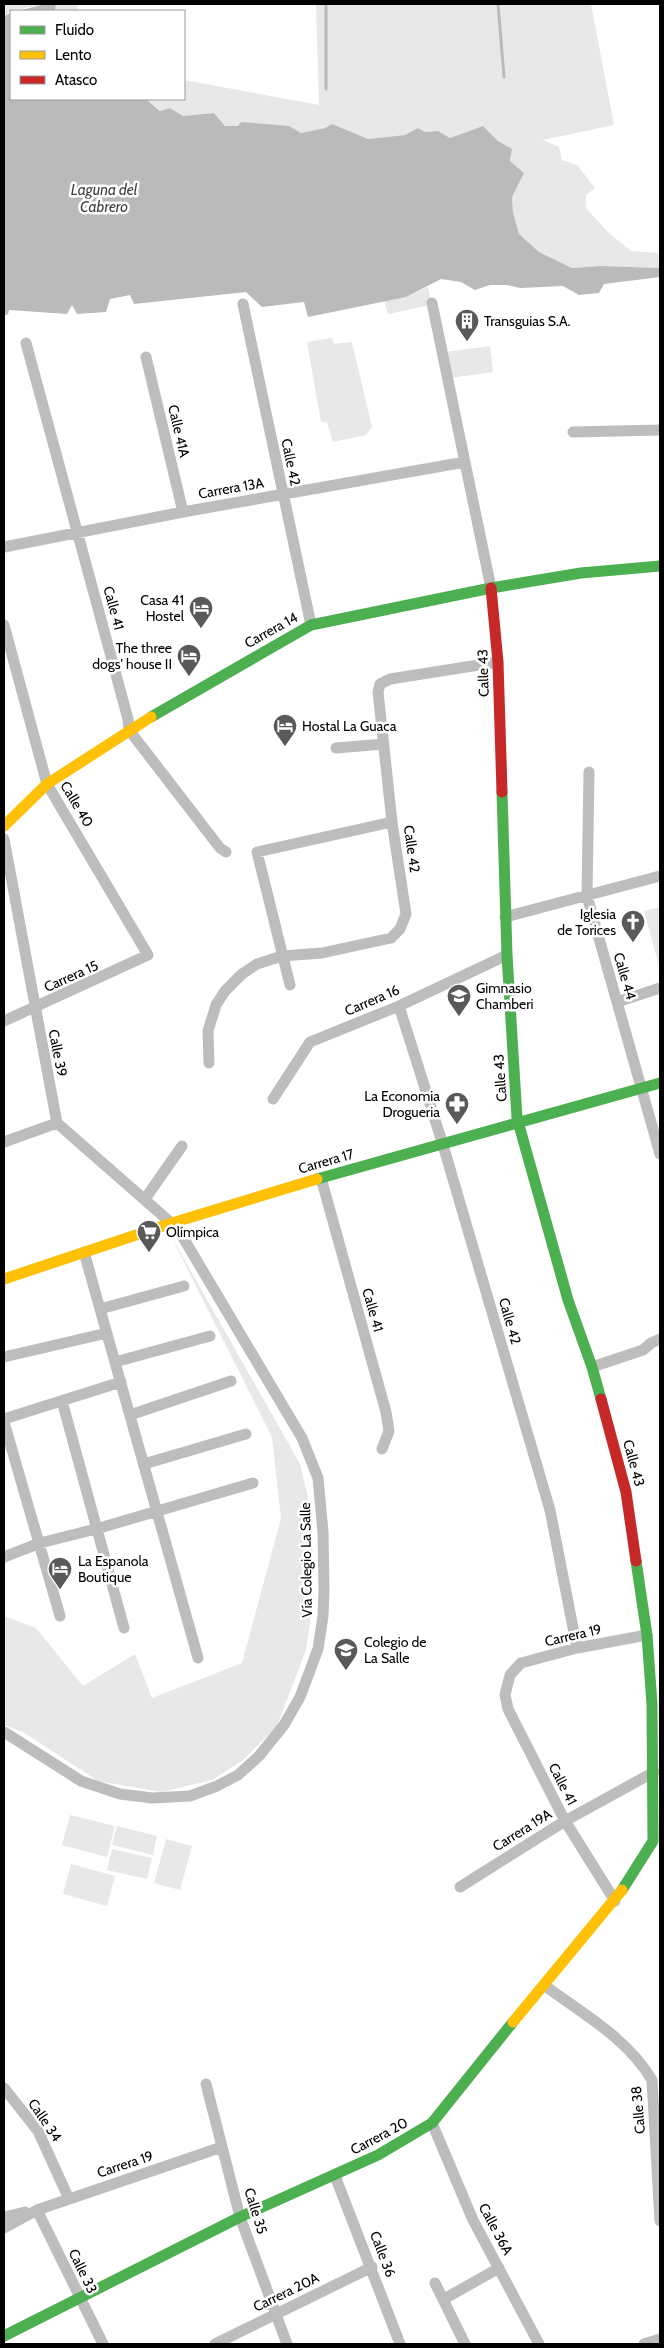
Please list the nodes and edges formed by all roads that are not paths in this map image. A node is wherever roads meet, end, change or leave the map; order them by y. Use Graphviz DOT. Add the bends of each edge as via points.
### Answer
graph roads {
  1 [pos="432,303"];
  2 [pos="243,304"];
  3 [pos="26,343"];
  4 [pos="146,357"];
  5 [pos="660,430"];
  6 [pos="573,432"];
  7 [pos="464,462"];
  8 [pos="282,495"];
  9 [pos="183,512"];
  10 [pos="79,533"];
  11 [pos="4,548"];
  12 [pos="660,566"];
  13 [pos="491,588"];
  14 [pos="4,625"];
  15 [pos="311,625"];
  16 [pos="498,662"];
  17 [pos="129,730"];
  18 [pos="384,744"];
  19 [pos="336,748"];
  20 [pos="589,772"];
  21 [pos="47,784"];
  22 [pos="392,822"];
  23 [pos="4,826"];
  24 [pos="4,839"];
  25 [pos="226,852"];
  26 [pos="660,876"];
  27 [pos="587,896"];
  28 [pos="505,917"];
  29 [pos="148,955"];
  30 [pos="507,955"];
  31 [pos="282,956"];
  32 [pos="290,985"];
  33 [pos="660,988"];
  34 [pos="617,1002"];
  35 [pos="399,1006"];
  36 [pos="34,1009"];
  37 [pos="4,1021"];
  38 [pos="209,1064"];
  39 [pos="660,1083"];
  40 [pos="641,1088"];
  41 [pos="273,1099"];
  42 [pos="57,1123"];
  43 [pos="518,1124"];
  44 [pos="4,1142"];
  45 [pos="443,1145"];
  46 [pos="182,1146"];
  47 [pos="660,1154"];
  48 [pos="321,1178"];
  49 [pos="145,1199"];
  50 [pos="172,1223"];
  51 [pos="84,1252"];
  52 [pos="4,1279"];
  53 [pos="184,1286"];
  54 [pos="100,1308"];
  55 [pos="107,1333"];
  56 [pos="210,1336"];
  57 [pos="660,1339"];
  58 [pos="4,1358"];
  59 [pos="115,1362"];
  60 [pos="592,1368"];
  61 [pos="231,1381"];
  62 [pos="121,1382"];
  63 [pos="62,1401"];
  64 [pos="130,1415"];
  65 [pos="4,1421"];
  66 [pos="246,1434"];
  67 [pos="7,1449"];
  68 [pos="382,1449"];
  69 [pos="144,1464"];
  70 [pos="253,1483"];
  71 [pos="157,1510"];
  72 [pos="96,1530"];
  73 [pos="40,1543"];
  74 [pos="4,1558"];
  75 [pos="60,1616"];
  76 [pos="124,1628"];
  77 [pos="647,1635"];
  78 [pos="577,1648"];
  79 [pos="198,1658"];
  80 [pos="510,1675"];
  81 [pos="4,1732"];
  82 [pos="654,1772"];
  83 [pos="565,1820"];
  84 [pos="660,1830"];
  85 [pos="653,1841"];
  86 [pos="460,1887"];
  87 [pos="615,1901"];
  88 [pos="544,1985"];
  89 [pos="206,2084"];
  90 [pos="4,2088"];
  91 [pos="432,2124"];
  92 [pos="222,2147"];
  93 [pos="335,2176"];
  94 [pos="69,2198"];
  95 [pos="37,2210"];
  96 [pos="4,2217"];
  97 [pos="240,2217"];
  98 [pos="660,2221"];
  99 [pos="4,2228"];
  100 [pos="372,2267"];
  101 [pos="499,2268"];
  102 [pos="435,2283"];
  103 [pos="80,2297"];
  104 [pos="444,2299"];
  105 [pos="276,2313"];
  106 [pos="4,2336"];
  107 [pos="660,2339"];
  108 [pos="103,2344"];
  109 [pos="215,2344"];
  110 [pos="288,2344"];
  111 [pos="400,2344"];
  112 [pos="465,2344"];
  113 [pos="539,2344"];
  114 [pos="644,2344"];
  1 -- 7 [label="street, Calle 43"];
  2 -- 8 [label="street, Calle 42"];
  3 -- 10 [label="street, Calle 41"];
  4 -- 9 [label="street, Calle 41A"];
  5 -- 6 [label="street"];
  7 -- 8 [label="street, Carrera 13A"];
  7 -- 13 [label="street, Calle 43"];
  8 -- 9 [label="street, Carrera 13A"];
  8 -- 15 [label="street, Calle 42"];
  9 -- 10 [label="street, Carrera 13A"];
  10 -- 11 [label="street, Carrera 13A"];
  10 -- 17 [label="street, Calle 41"];
  12 -- 13 [label="street, Carrera 14" via="581,573"];
  13 -- 15 [label="street, Carrera 14"];
  13 -- 16 [label="street, Calle 43"];
  14 -- 21 [label="street, Calle 40"];
  15 -- 17 [label="street, Carrera 14"];
  16 -- 18 [label="street, Calle 42" via="390,679 380,684 378,692"];
  16 -- 28 [label="street, Calle 43"];
  17 -- 21 [label="street, Carrera 14"];
  17 -- 25 [label="street, Calle 41"];
  18 -- 19 [label="street"];
  18 -- 22 [label="street, Calle 42"];
  20 -- 27 [label="street, Calle 44"];
  21 -- 23 [label="street, Carrera 14"];
  21 -- 29 [label="street, Calle 40"];
  22 -- 31 [label="street, Calle 42" via="406,914 400,929 391,938 375,942"];
  22 -- 31 [label="street" via="257,852"];
  24 -- 36 [label="street, Calle 39"];
  26 -- 27 [label="street"];
  27 -- 28 [label="street"];
  27 -- 34 [label="street, Calle 44"];
  28 -- 30 [label="street, Calle 43"];
  29 -- 36 [label="street, Carrera 15"];
  30 -- 35 [label="street, Carrera 16"];
  30 -- 43 [label="street, Calle 43"];
  31 -- 32 [label="street"];
  31 -- 38 [label="street" via="257,964 225,991 216,1005 208,1031"];
  33 -- 34 [label="street"];
  34 -- 40 [label="street, Calle 44"];
  35 -- 41 [label="street, Carrera 16" via="310,1042"];
  35 -- 45 [label="street, Calle 42"];
  36 -- 37 [label="street, Carrera 15"];
  36 -- 42 [label="street, Calle 39"];
  39 -- 40 [label="street, Carrera 17"];
  40 -- 43 [label="street, Carrera 17"];
  40 -- 47 [label="street, Calle 44"];
  42 -- 44 [label="street"];
  42 -- 49 [label="street"];
  43 -- 45 [label="street, Carrera 17"];
  43 -- 60 [label="street, Calle 43" via="568,1300"];
  45 -- 48 [label="street, Carrera 17"];
  45 -- 78 [label="street, Calle 42" via="550,1510"];
  46 -- 49 [label="street"];
  48 -- 50 [label="street, Carrera 17"];
  48 -- 68 [label="street, Calle 41" via="386,1412 390,1431"];
  49 -- 50 [label="street"];
  50 -- 51 [label="street, Carrera 17"];
  50 -- 81 [label="street, Vía Colegio La Salle" via="187,1242 302,1438 318,1478 323,1532 323,1616 318,1649 300,1697 284,1725 259,1756 238,1775 190,1796 152,1798 120,1794 81,1781"];
  51 -- 52 [label="street, Carrera 17"];
  51 -- 54 [label="street"];
  53 -- 54 [label="street"];
  54 -- 55 [label="street"];
  55 -- 58 [label="street"];
  55 -- 59 [label="street"];
  56 -- 59 [label="street"];
  57 -- 60 [label="street" via="643,1350"];
  59 -- 62 [label="street"];
  60 -- 77 [label="street, Calle 43" via="626,1492"];
  61 -- 64 [label="street"];
  62 -- 63 [label="street"];
  62 -- 64 [label="street"];
  63 -- 65 [label="street"];
  63 -- 72 [label="street"];
  64 -- 69 [label="street"];
  65 -- 67 [label="street"];
  66 -- 69 [label="street"];
  67 -- 73 [label="street"];
  69 -- 71 [label="street"];
  70 -- 71 [label="street"];
  71 -- 72 [label="street"];
  71 -- 79 [label="street"];
  72 -- 73 [label="street"];
  72 -- 76 [label="street"];
  73 -- 74 [label="street"];
  73 -- 75 [label="street"];
  77 -- 78 [label="street, Carrera 19"];
  77 -- 82 [label="street, Calle 43"];
  78 -- 80 [label="street, Carrera 19" via="522,1663"];
  80 -- 83 [label="street, Calle 41" via="505,1695 508,1709"];
  82 -- 83 [label="street, Carrera 19A"];
  82 -- 85 [label="street, Calle 43"];
  83 -- 86 [label="street, Carrera 19A"];
  83 -- 87 [label="street, Calle 41"];
  84 -- 85 [label="street, Carrera 20"];
  85 -- 87 [label="street, Carrera 20"];
  87 -- 88 [label="street, Carrera 20"];
  88 -- 91 [label="street, Carrera 20"];
  88 -- 98 [label="street, Calle 38" via="623,2043 652,2080"];
  89 -- 92 [label="street, Calle 35"];
  90 -- 94 [label="street, Calle 34" via="38,2131"];
  91 -- 93 [label="street, Carrera 20"];
  91 -- 101 [label="street, Calle 36A" via="472,2220"];
  92 -- 94 [label="street, Carrera 19"];
  92 -- 97 [label="street, Calle 35"];
  93 -- 97 [label="street, Carrera 20"];
  93 -- 100 [label="street, Calle 36"];
  94 -- 95 [label="street, Carrera 19"];
  95 -- 96 [label="street, Carrera 19"];
  95 -- 99 [label="street, Carrera 19"];
  95 -- 103 [label="street, Calle 33"];
  97 -- 103 [label="street, Carrera 20"];
  97 -- 105 [label="street, Calle 35"];
  100 -- 105 [label="street, Carrera 20A"];
  100 -- 111 [label="street, Calle 36"];
  101 -- 104 [label="street"];
  101 -- 113 [label="street, Calle 36A"];
  102 -- 104 [label="street"];
  103 -- 106 [label="street, Carrera 20"];
  103 -- 108 [label="street, Calle 33"];
  104 -- 112 [label="street"];
  105 -- 109 [label="street, Carrera 20A"];
  105 -- 110 [label="street, Calle 35"];
  107 -- 114 [label="street"];
}
